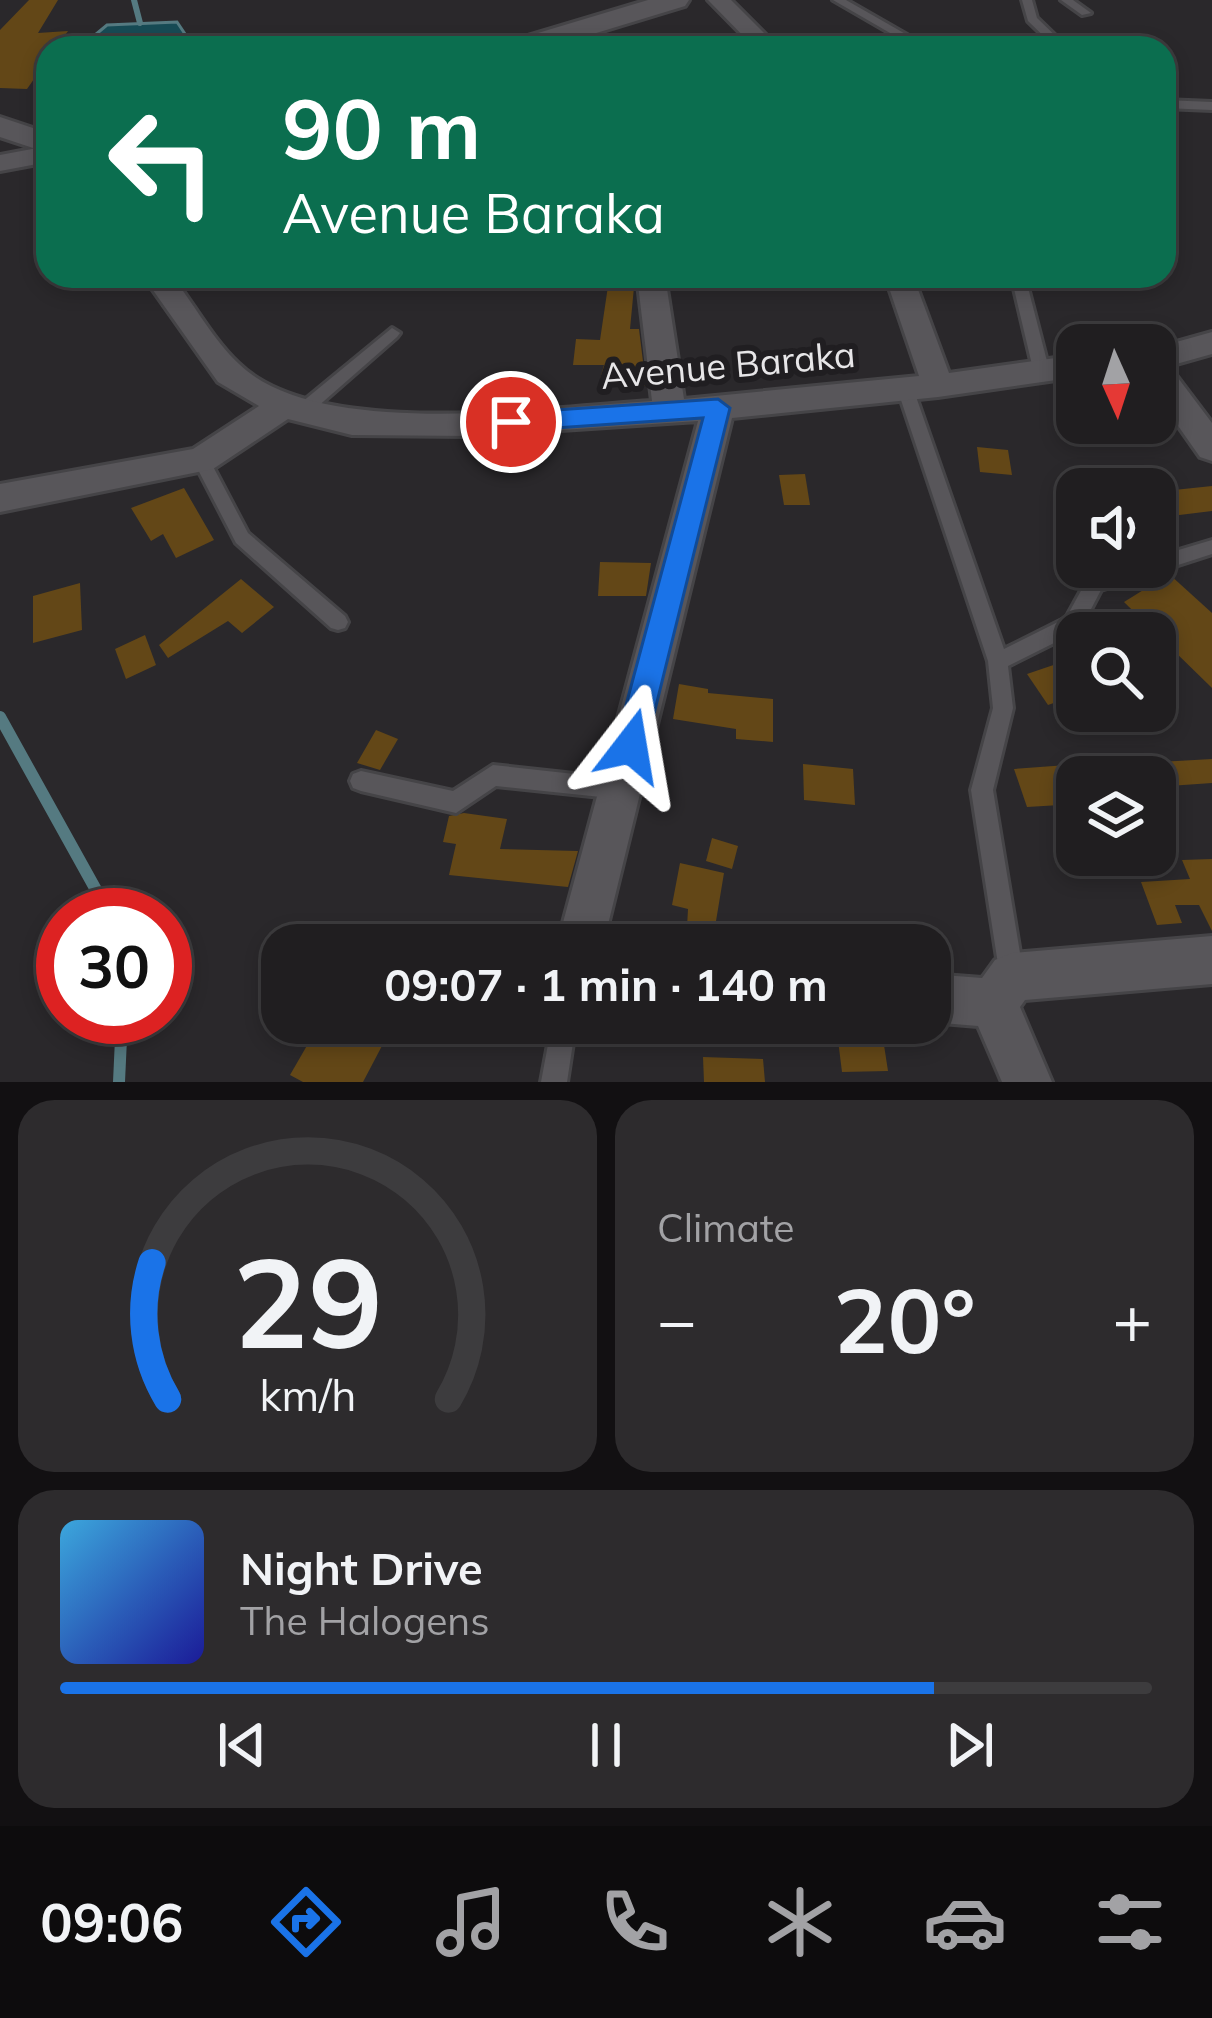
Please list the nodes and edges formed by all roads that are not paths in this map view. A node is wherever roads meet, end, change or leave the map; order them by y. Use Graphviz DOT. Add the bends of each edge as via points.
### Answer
graph roads {
  1 [pos="676,0"];
  2 [pos="719,0"];
  3 [pos="838,0"];
  4 [pos="1027,0"];
  5 [pos="1066,0"];
  6 [pos="1087,13"];
  7 [pos="566,36"];
  8 [pos="756,36"];
  9 [pos="902,36"];
  10 [pos="1049,36"];
  11 [pos="1176,104"];
  12 [pos="1212,106"];
  13 [pos="0,126"];
  14 [pos="36,140"];
  15 [pos="36,156"];
  16 [pos="0,163"];
  17 [pos="166,288"];
  18 [pos="653,288"];
  19 [pos="903,288"];
  20 [pos="1021,288"];
  21 [pos="392,333"];
  22 [pos="1212,343"];
  23 [pos="1176,353"];
  24 [pos="1056,368"];
  25 [pos="1041,369"];
  26 [pos="938,386"];
  27 [pos="905,388"];
  28 [pos="1176,399"];
  29 [pos="293,408"];
  30 [pos="718,408"];
  31 [pos="670,412"];
  32 [pos="1212,448"];
  33 [pos="201,460"];
  34 [pos="0,498"];
  35 [pos="1212,547"];
  36 [pos="1176,558"];
  37 [pos="1093,588"];
  38 [pos="338,622"];
  39 [pos="998,661"];
  40 [pos="361,781"];
  41 [pos="620,789"];
  42 [pos="585,924"];
  43 [pos="1212,960"];
  44 [pos="1003,990"];
  45 [pos="951,996"];
  46 [pos="561,1044"];
  47 [pos="554,1082"];
  48 [pos="1027,1082"];
  1 -- 7 [label="street"];
  2 -- 8 [label="street"];
  3 -- 9 [label="lane"];
  4 -- 10 [label="lane"];
  5 -- 6 [label="lane"];
  11 -- 12 [label="lane"];
  13 -- 14 [label="street"];
  15 -- 16 [label="street"];
  17 -- 29 [label="street, Avenue Baraka" via="230,374"];
  18 -- 31 [label="street"];
  19 -- 26 [label="street"];
  20 -- 25 [label="lane"];
  21 -- 29 [label="lane"];
  22 -- 23 [label="street"];
  24 -- 25 [label="street, Avenue Baraka"];
  25 -- 26 [label="street, Avenue Baraka"];
  26 -- 27 [label="street, Avenue Baraka"];
  27 -- 30 [label="street, Avenue Baraka"];
  27 -- 39 [label="lane"];
  28 -- 32 [label="street"];
  29 -- 31 [label="street, Avenue Baraka" via="352,423"];
  29 -- 33 [label="street"];
  30 -- 31 [label="street, Avenue Baraka"];
  30 -- 41 [label="street"];
  33 -- 34 [label="street"];
  33 -- 38 [label="lane" via="242,538"];
  35 -- 36 [label="lane"];
  37 -- 39 [label="lane" via="1073,624"];
  39 -- 44 [label="lane" via="1003,708 982,790"];
  40 -- 41 [label="lane" via="456,802 493,776"];
  41 -- 42 [label="street"];
  43 -- 44 [label="street"];
  44 -- 45 [label="street"];
  44 -- 48 [label="street"];
  46 -- 47 [label="lane"];
}
